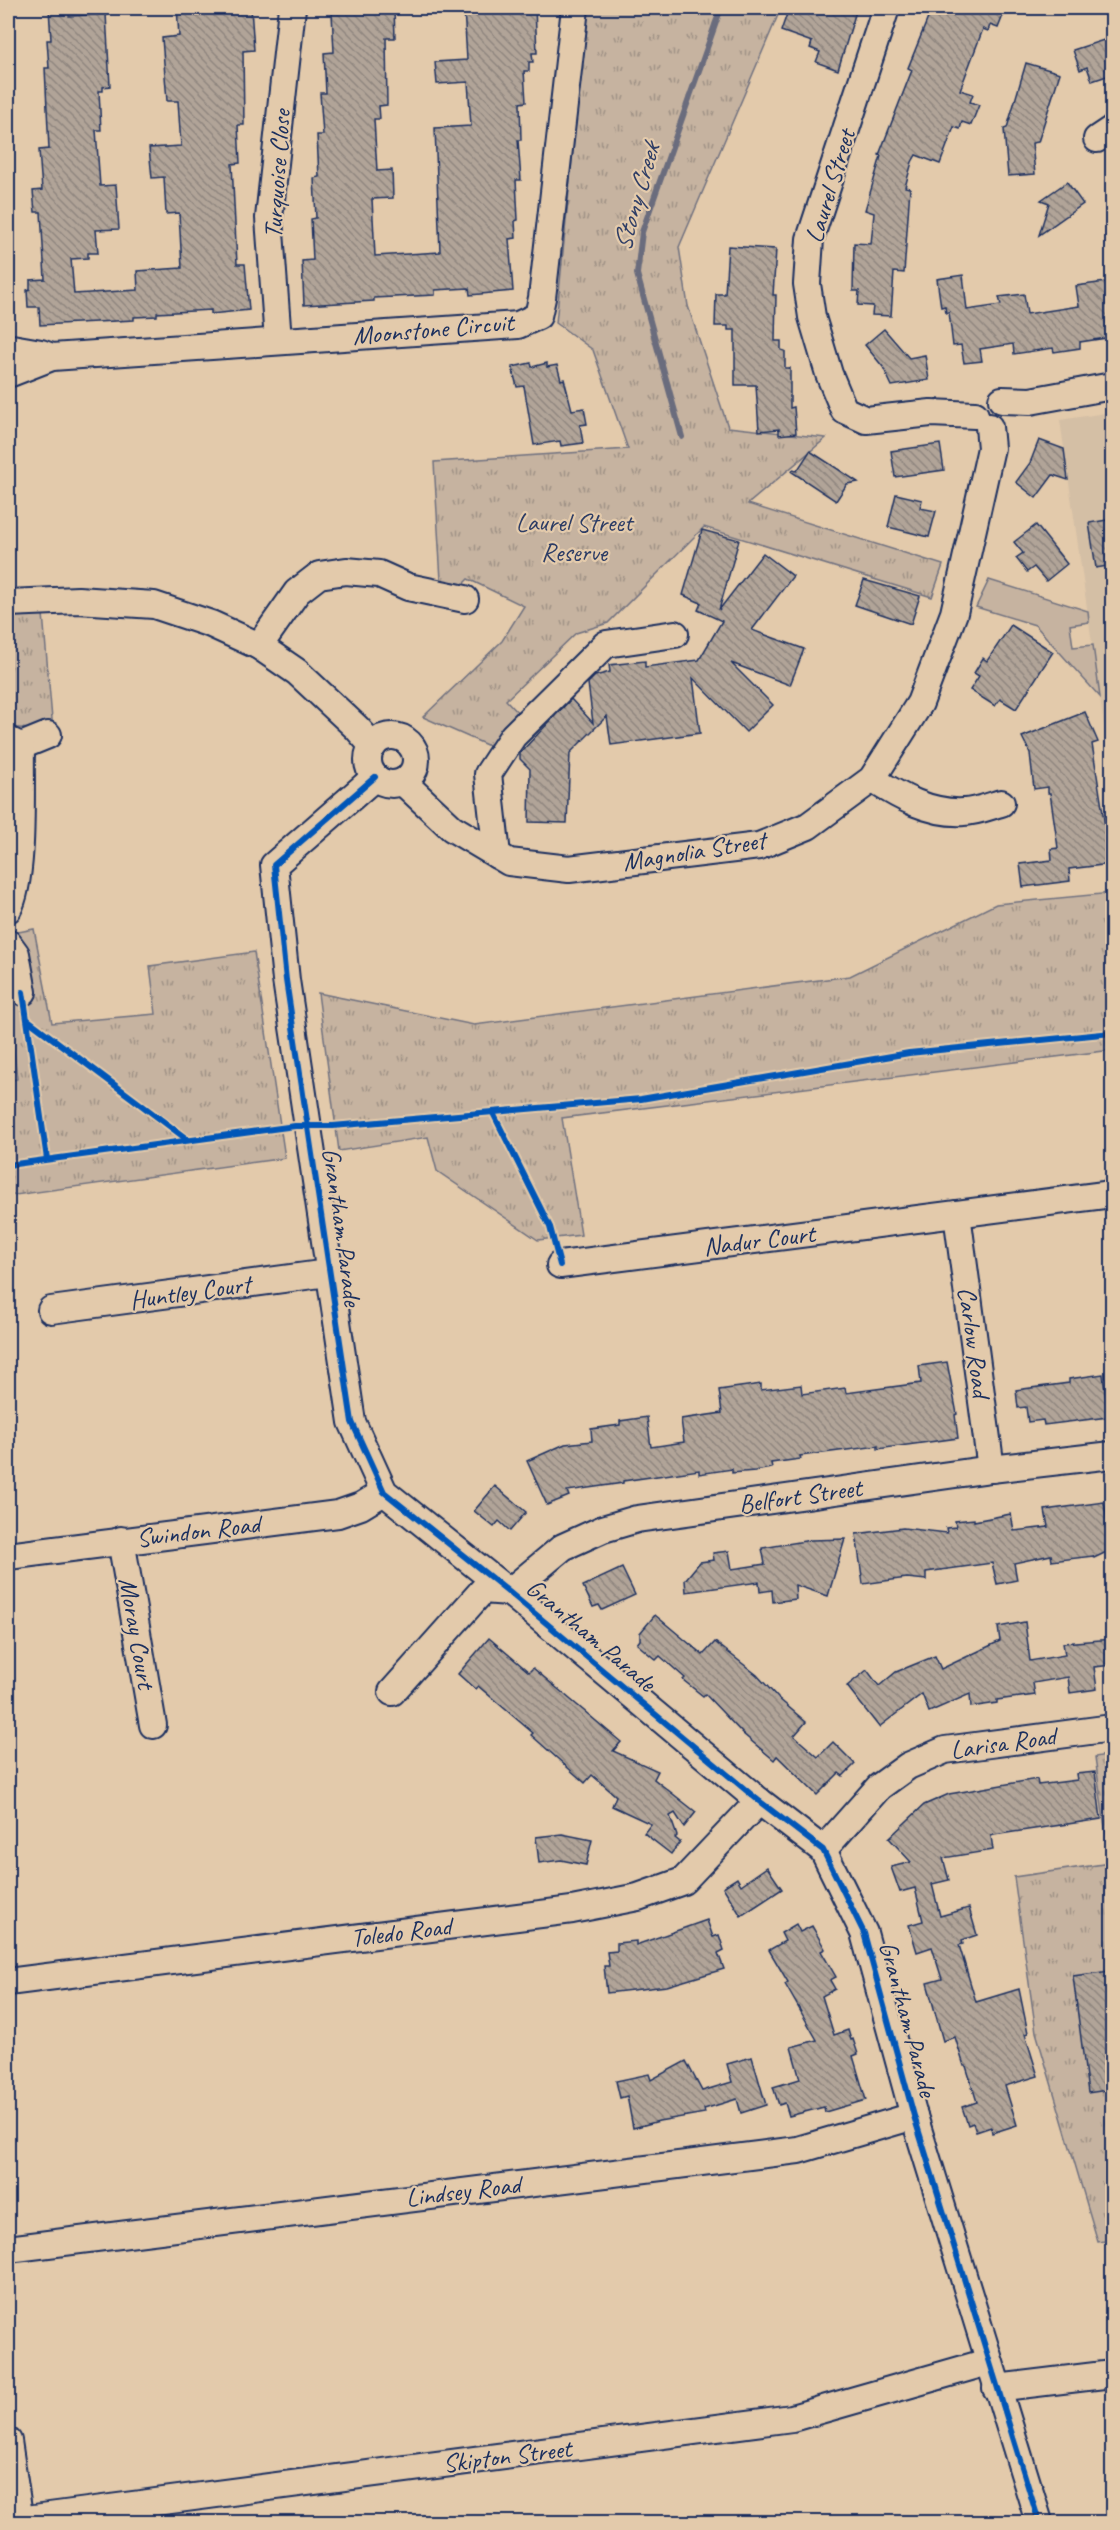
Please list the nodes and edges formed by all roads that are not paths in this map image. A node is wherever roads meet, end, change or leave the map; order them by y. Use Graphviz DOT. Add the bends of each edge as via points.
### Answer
graph roads {
  1 [pos="292,8"];
  2 [pos="575,8"];
  3 [pos="886,8"];
  4 [pos="278,341"];
  5 [pos="9,360"];
  6 [pos="1113,386"];
  7 [pos="993,415"];
  8 [pos="465,599"];
  9 [pos="8,603"];
  10 [pos="675,634"];
  11 [pos="259,646"];
  12 [pos="48,735"];
  13 [pos="14,743"];
  14 [pos="373,746"];
  15 [pos="375,777"];
  16 [pos="872,779"];
  17 [pos="403,782"];
  18 [pos="1001,803"];
  19 [pos="496,855"];
  20 [pos="8,909"];
  21 [pos="8,943"];
  22 [pos="23,992"];
  23 [pos="1113,1194"];
  24 [pos="957,1215"];
  25 [pos="560,1265"];
  26 [pos="328,1273"];
  27 [pos="51,1310"];
  28 [pos="1113,1455"];
  29 [pos="991,1469"];
  30 [pos="384,1492"];
  31 [pos="121,1540"];
  32 [pos="8,1556"];
  33 [pos="509,1592"];
  34 [pos="392,1692"];
  35 [pos="153,1725"];
  36 [pos="1113,1728"];
  37 [pos="759,1801"];
  38 [pos="823,1850"];
  39 [pos="8,1982"];
  40 [pos="914,2116"];
  41 [pos="8,2249"];
  42 [pos="988,2362"];
  43 [pos="1113,2374"];
  44 [pos="996,2388"];
  45 [pos="8,2441"];
  46 [pos="20,2521"];
  47 [pos="1039,2523"];
  1 -- 4 [label="street, Turquoise Close" via="269,218"];
  2 -- 4 [label="street, Moonstone Circuit" via="538,316 518,325"];
  3 -- 7 [label="street, Laurel Street" via="810,239 807,284 812,317 844,410 866,420 932,413"];
  4 -- 5 [label="street, Moonstone Circuit" via="52,357 41,353"];
  6 -- 7 [label="street, Laurel Street" via="1030,400"];
  7 -- 16 [label="street, Magnolia Street" via="991,448 954,613 920,703"];
  8 -- 11 [label="street" via="408,587 379,574 346,571 319,575 297,592"];
  9 -- 11 [label="street" via="78,600 154,605 211,624"];
  10 -- 19 [label="street" via="606,644 513,736 488,774"];
  11 -- 14 [label="street" via="297,672"];
  12 -- 13 [label="street"];
  13 -- 20 [label="street" via="19,844 13,898"];
  14 -- 15 [label="street" via="368,762"];
  14 -- 17 [label="street" via="395,735 410,743 416,766"];
  15 -- 17 [label="street" via="386,783"];
  15 -- 26 [label="street, Grantham Parade" via="274,865 286,980"];
  16 -- 18 [label="street" via="906,800 932,809 965,813"];
  16 -- 19 [label="street, Magnolia Street" via="807,826 759,846 568,869 509,862"];
  17 -- 19 [label="street, Magnolia Street" via="452,828"];
  21 -- 22 [label="street" via="16,954"];
  23 -- 24 [label="street, Nadur Court"];
  24 -- 25 [label="street, Nadur Court"];
  24 -- 29 [label="street, Carlow Road"];
  26 -- 27 [label="street, Huntley Court"];
  26 -- 30 [label="street, Grantham Parade" via="352,1422"];
  28 -- 29 [label="street, Belfort Street"];
  29 -- 33 [label="street, Belfort Street" via="637,1520 563,1546"];
  30 -- 31 [label="street, Swindon Road" via="362,1506 338,1514"];
  30 -- 33 [label="street, Grantham Parade"];
  31 -- 32 [label="street, Swindon Road"];
  31 -- 35 [label="street, Moray Court"];
  33 -- 34 [label="street" via="483,1590"];
  33 -- 37 [label="street, Grantham Parade"];
  36 -- 38 [label="street, Larisa Road" via="945,1750 908,1766 879,1787"];
  37 -- 38 [label="street, Grantham Parade"];
  37 -- 39 [label="street, Toledo Road" via="682,1881 638,1897 572,1910"];
  38 -- 40 [label="street, Grantham Parade" via="864,1933"];
  40 -- 41 [label="street, Lindsey Road" via="798,2150"];
  40 -- 42 [label="street, Grantham Parade"];
  42 -- 44 [label="street, Grantham Parade"];
  42 -- 46 [label="street, Skipton Street" via="792,2418"];
  43 -- 44 [label="street"];
  44 -- 47 [label="street, Grantham Parade"];
  45 -- 46 [label="street"];
}
